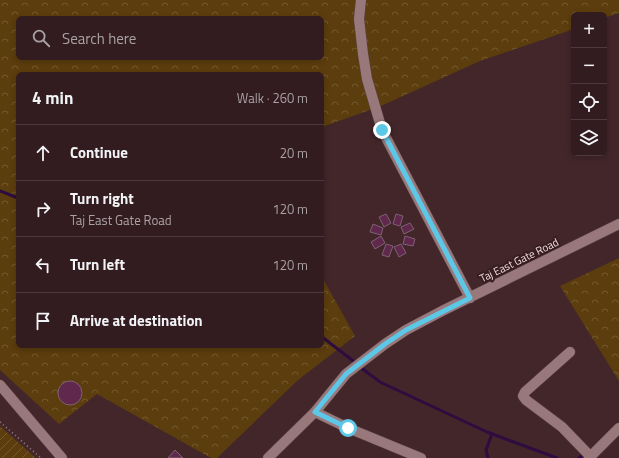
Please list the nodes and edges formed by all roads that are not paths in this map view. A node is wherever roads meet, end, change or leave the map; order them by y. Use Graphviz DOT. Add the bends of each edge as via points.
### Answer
graph roads {
  1 [pos="361,0"];
  2 [pos="619,224"];
  3 [pos="470,298"];
  4 [pos="570,352"];
  5 [pos="0,385"];
  6 [pos="315,412"];
  7 [pos="619,428"];
  8 [pos="590,457"];
  9 [pos="62,458"];
  10 [pos="268,458"];
  11 [pos="421,458"];
  1 -- 3 [label="street" via="359,19 367,79 382,130"];
  2 -- 3 [label="street, Taj East Gate Road"];
  3 -- 6 [label="street, Taj East Gate Road" via="406,330 373,354 346,374"];
  4 -- 8 [label="street" via="523,396 562,427"];
  5 -- 9 [label="street"];
  6 -- 10 [label="street, Taj East Gate Road"];
  6 -- 11 [label="street"];
  7 -- 8 [label="street"];
}
